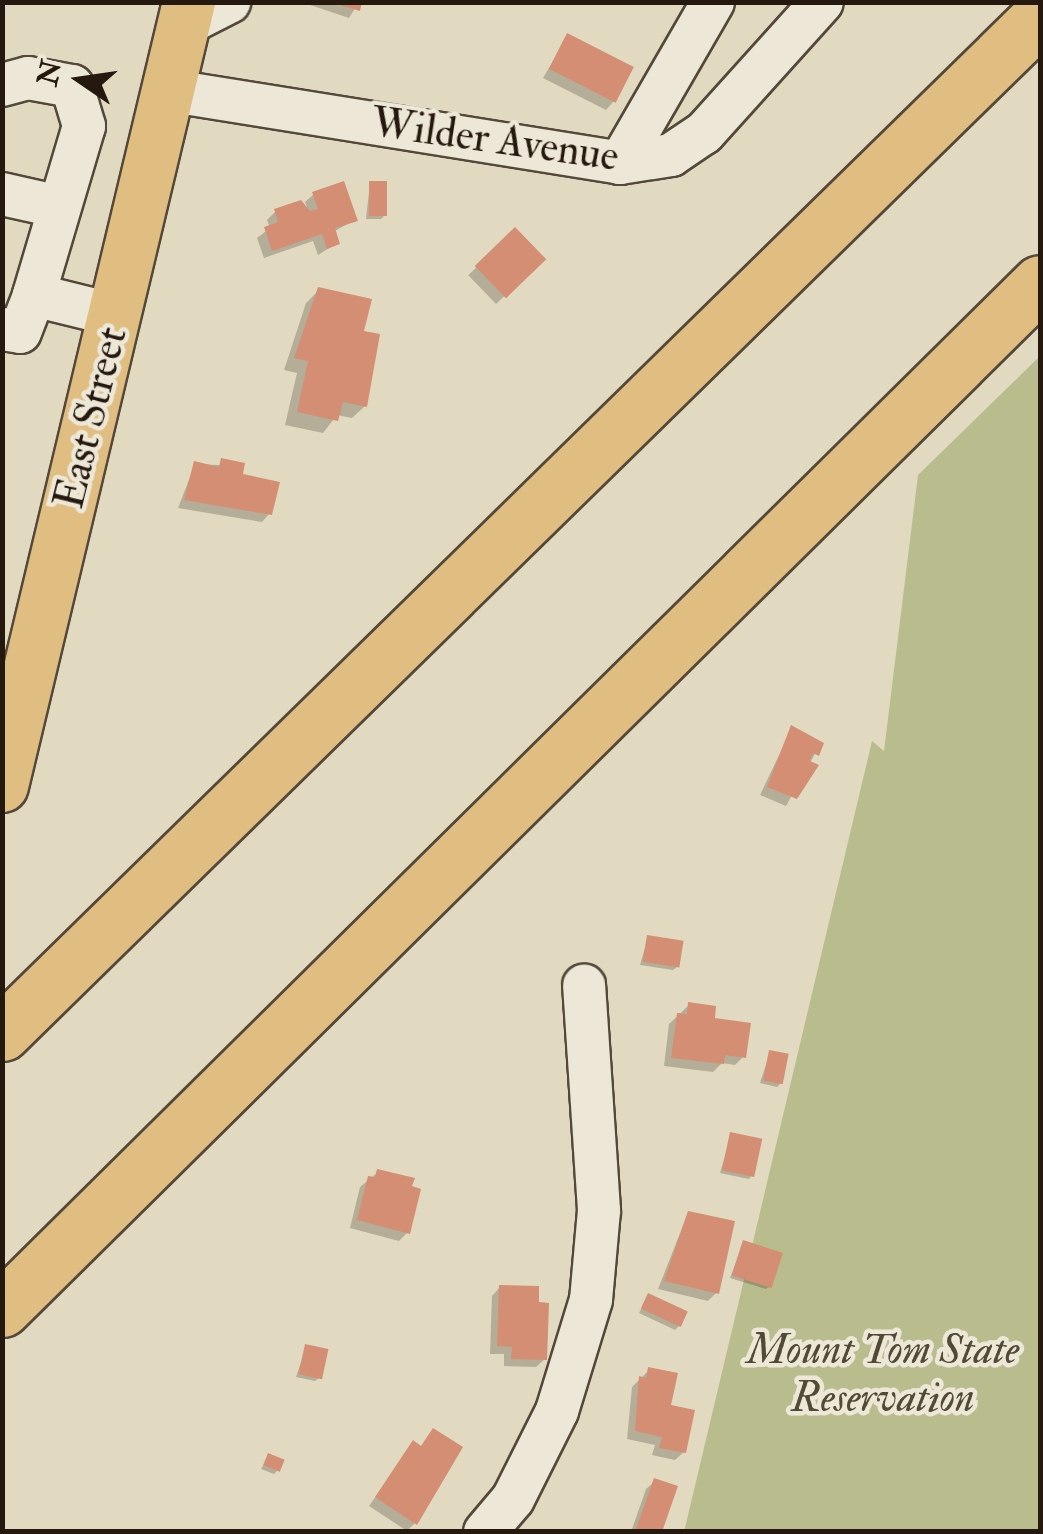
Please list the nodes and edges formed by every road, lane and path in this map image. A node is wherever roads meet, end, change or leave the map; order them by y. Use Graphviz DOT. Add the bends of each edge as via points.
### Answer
graph roads {
  1 [pos="714,2"];
  2 [pos="822,2"];
  3 [pos="1040,17"];
  4 [pos="186,28"];
  5 [pos="2,85"];
  6 [pos="620,164"];
  7 [pos="2,194"];
  8 [pos="60,207"];
  9 [pos="1040,283"];
  10 [pos="34,295"];
  11 [pos="115,315"];
  12 [pos="2,329"];
  13 [pos="2,786"];
  14 [pos="584,985"];
  15 [pos="2,1034"];
  16 [pos="2,1310"];
  17 [pos="485,1532"];
  1 -- 6 [label="street"];
  2 -- 6 [label="street, Wilder Avenue" via="704,133 671,155"];
  3 -- 15 [label="highway"];
  4 -- 6 [label="street, Wilder Avenue"];
  4 -- 11 [label="main road, East Street"];
  5 -- 8 [label="street" via="28,78 72,86 84,126"];
  7 -- 8 [label="street"];
  8 -- 10 [label="street"];
  9 -- 16 [label="highway"];
  10 -- 11 [label="street"];
  10 -- 12 [label="street" via="20,332"];
  11 -- 13 [label="main road, East Street"];
  14 -- 17 [label="street" via="599,1210 591,1300 557,1411 512,1498"];
}
